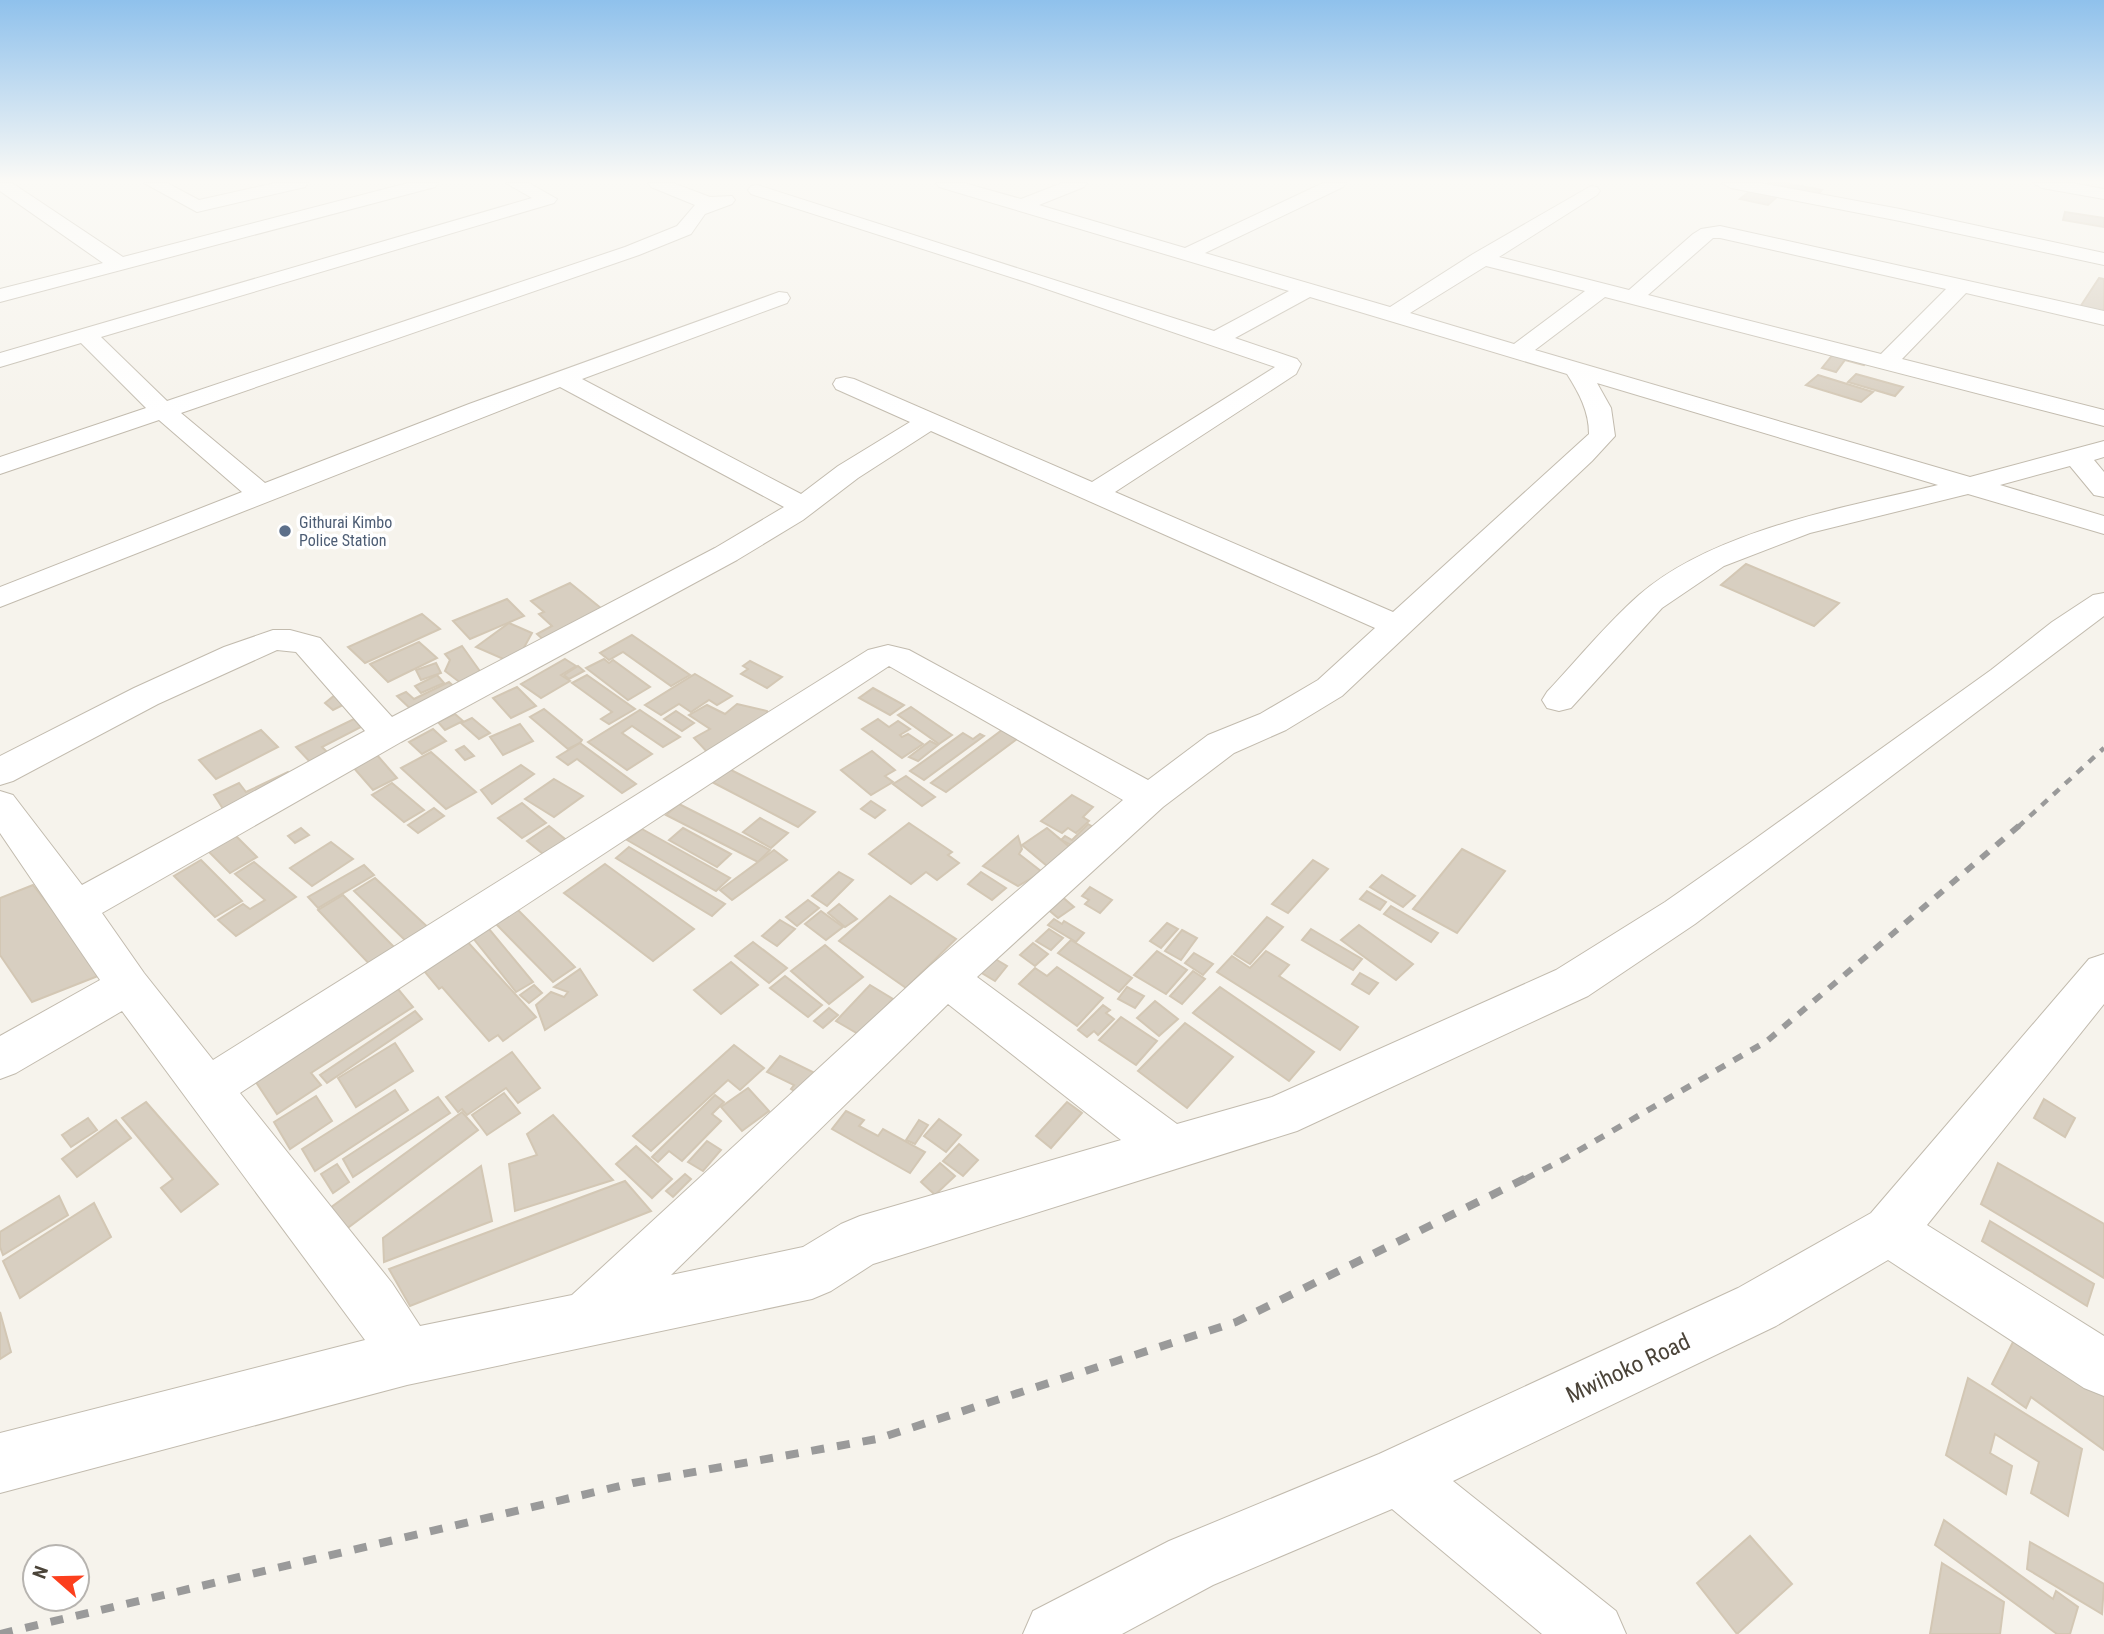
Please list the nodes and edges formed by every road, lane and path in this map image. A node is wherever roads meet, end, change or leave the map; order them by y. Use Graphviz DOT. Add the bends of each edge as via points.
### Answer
graph roads {
  1 [pos="111,259"];
  2 [pos="142,259"];
  3 [pos="343,259"];
  4 [pos="606,259"];
  5 [pos="983,259"];
  6 [pos="1211,259"];
  7 [pos="1478,259"];
  8 [pos="1485,259"];
  9 [pos="1676,259"];
  10 [pos="1844,259"];
  11 [pos="120,265"];
  12 [pos="1962,285"];
  13 [pos="1310,289"];
  14 [pos="1602,289"];
  15 [pos="0,296"];
  16 [pos="1633,297"];
  17 [pos="779,298"];
  18 [pos="1394,314"];
  19 [pos="2104,318"];
  20 [pos="86,335"];
  21 [pos="1217,339"];
  22 [pos="1519,351"];
  23 [pos="0,360"];
  24 [pos="1887,361"];
  25 [pos="1575,368"];
  26 [pos="562,378"];
  27 [pos="845,384"];
  28 [pos="162,410"];
  29 [pos="2104,418"];
  30 [pos="929,421"];
  31 [pos="2090,453"];
  32 [pos="0,466"];
  33 [pos="1970,485"];
  34 [pos="2104,489"];
  35 [pos="260,493"];
  36 [pos="1093,494"];
  37 [pos="803,506"];
  38 [pos="2104,525"];
  39 [pos="0,597"];
  40 [pos="2104,602"];
  41 [pos="1397,626"];
  42 [pos="1559,700"];
  43 [pos="388,734"];
  44 [pos="0,772"];
  45 [pos="1150,798"];
  46 [pos="0,805"];
  47 [pos="76,908"];
  48 [pos="946,978"];
  49 [pos="128,986"];
  50 [pos="2098,990"];
  51 [pos="0,1059"];
  52 [pos="206,1090"];
  53 [pos="1170,1148"];
  54 [pos="1889,1231"];
  55 [pos="583,1322"];
  56 [pos="407,1357"];
  57 [pos="2104,1368"];
  58 [pos="0,1463"];
  59 [pos="1399,1476"];
  60 [pos="1056,1634"];
  61 [pos="1593,1634"];
  1 -- 11 [label="street"];
  2 -- 11 [label="street"];
  3 -- 20 [label="street"];
  4 -- 28 [label="street"];
  5 -- 21 [label="street"];
  6 -- 13 [label="street"];
  7 -- 18 [label="street"];
  8 -- 14 [label="street"];
  9 -- 16 [label="street"];
  10 -- 12 [label="street"];
  11 -- 15 [label="street"];
  12 -- 19 [label="street"];
  12 -- 24 [label="street"];
  13 -- 18 [label="street"];
  13 -- 21 [label="street"];
  14 -- 16 [label="street"];
  14 -- 22 [label="street"];
  16 -- 24 [label="street"];
  17 -- 26 [label="street"];
  18 -- 22 [label="street"];
  20 -- 23 [label="street"];
  20 -- 28 [label="street"];
  21 -- 36 [label="street" via="1281,360 1289,364 1288,369"];
  22 -- 25 [label="street"];
  24 -- 29 [label="street"];
  25 -- 33 [label="street"];
  25 -- 41 [label="street" via="1603,419 1602,436"];
  26 -- 35 [label="street"];
  26 -- 37 [label="street"];
  27 -- 30 [label="street"];
  28 -- 32 [label="street"];
  28 -- 35 [label="street"];
  30 -- 36 [label="street"];
  30 -- 37 [label="street" via="848,471"];
  31 -- 33 [label="street"];
  31 -- 34 [label="street"];
  33 -- 38 [label="street"];
  33 -- 42 [label="street" via="1800,527 1713,560 1651,601"];
  35 -- 39 [label="street"];
  36 -- 41 [label="street"];
  37 -- 43 [label="street" via="726,554"];
  40 -- 53 [label="street" via="1680,913 1572,983 1280,1116"];
  41 -- 45 [label="street" via="1330,688 1273,722 1221,744"];
  43 -- 44 [label="street" via="308,645 274,640 146,696"];
  43 -- 47 [label="street"];
  45 -- 48 [label="street"];
  45 -- 52 [label="street" via="897,657 880,657"];
  46 -- 47 [label="street"];
  47 -- 49 [label="street"];
  48 -- 53 [label="street"];
  48 -- 55 [label="street"];
  49 -- 51 [label="street"];
  49 -- 52 [label="street"];
  50 -- 54 [label="street, Mwihoko Road"];
  52 -- 56 [label="street" via="373,1302"];
  53 -- 55 [label="street" via="860,1242 812,1272"];
  54 -- 57 [label="street"];
  54 -- 59 [label="street, Mwihoko Road" via="1757,1307"];
  55 -- 56 [label="street"];
  56 -- 58 [label="street"];
  59 -- 60 [label="street, Mwihoko Road" via="1191,1563"];
  59 -- 61 [label="street"];
}
